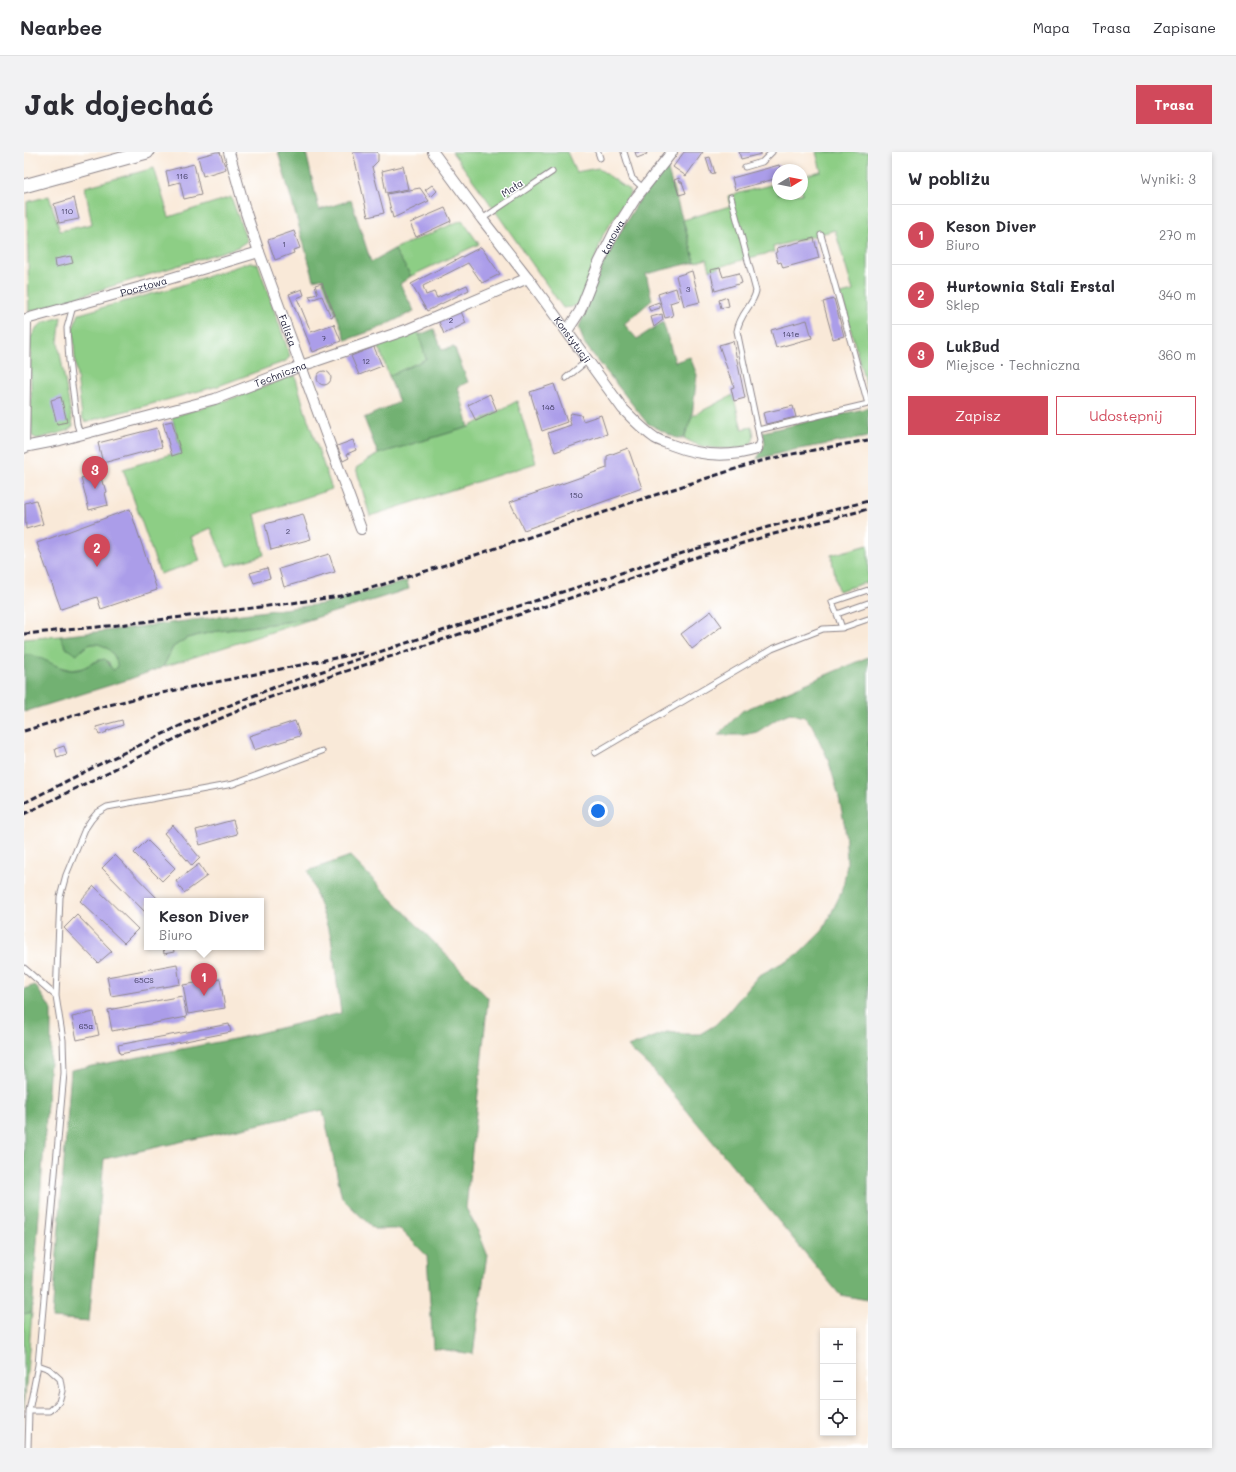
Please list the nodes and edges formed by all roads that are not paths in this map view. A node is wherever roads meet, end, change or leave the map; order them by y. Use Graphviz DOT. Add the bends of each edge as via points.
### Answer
graph roads {
  1 [pos="147,152"];
  2 [pos="229,152"];
  3 [pos="433,152"];
  4 [pos="598,152"];
  5 [pos="624,152"];
  6 [pos="672,152"];
  7 [pos="772,152"];
  8 [pos="600,158"];
  9 [pos="745,167"];
  10 [pos="552,172"];
  11 [pos="28,182"];
  12 [pos="643,188"];
  13 [pos="731,197"];
  14 [pos="482,219"];
  15 [pos="821,234"];
  16 [pos="260,252"];
  17 [pos="528,278"];
  18 [pos="73,306"];
  19 [pos="567,331"];
  20 [pos="588,360"];
  21 [pos="301,366"];
  22 [pos="566,378"];
  23 [pos="868,404"];
  24 [pos="758,430"];
  25 [pos="80,434"];
  26 [pos="24,448"];
  27 [pos="757,449"];
  28 [pos="361,529"];
  29 [pos="868,590"];
  30 [pos="868,603"];
  31 [pos="837,614"];
  32 [pos="868,619"];
  33 [pos="842,628"];
  34 [pos="322,751"];
  35 [pos="595,753"];
  36 [pos="24,968"];
  37 [pos="56,996"];
  38 [pos="38,1365"];
  39 [pos="29,1411"];
  40 [pos="28,1448"];
  1 -- 11 [label="street"];
  2 -- 16 [label="street, Falista"];
  3 -- 14 [label="street, Konstytucji"];
  4 -- 8 [label="lane"];
  5 -- 12 [label="lane" via="632,178"];
  6 -- 12 [label="street, Łanowa"];
  7 -- 9 [label="lane" via="762,162"];
  10 -- 14 [label="lane, Mała"];
  12 -- 19 [label="street, Łanowa" via="615,232 599,263 580,311"];
  13 -- 24 [label="lane" via="756,291 740,318 737,331"];
  14 -- 17 [label="street, Konstytucji"];
  15 -- 23 [label="lane"];
  16 -- 18 [label="street, Pocztowa"];
  16 -- 21 [label="street, Falista"];
  17 -- 19 [label="street, Konstytucji"];
  17 -- 21 [label="street, Techniczna" via="406,330"];
  18 -- 25 [label="lane" via="67,328 69,361"];
  18 -- 26 [label="street, Pocztowa" via="26,319"];
  19 -- 20 [label="street, Konstytucji"];
  20 -- 22 [label="lane"];
  20 -- 27 [label="street, Konstytucji" via="623,409 656,439 684,450 710,455 745,453"];
  21 -- 25 [label="street, Techniczna" via="215,399"];
  21 -- 28 [label="street, Falista"];
  23 -- 24 [label="lane"];
  24 -- 27 [label="lane" via="760,441"];
  25 -- 26 [label="street, Techniczna"];
  29 -- 31 [label="lane" via="832,602"];
  30 -- 31 [label="lane"];
  31 -- 33 [label="lane"];
  32 -- 33 [label="lane"];
  33 -- 35 [label="lane" via="823,629 772,649"];
  34 -- 37 [label="lane" via="233,784 107,808 97,813 85,829 60,896"];
  36 -- 37 [label="lane"];
  37 -- 38 [label="lane" via="63,1040 64,1073"];
  38 -- 39 [label="lane"];
  38 -- 39 [label="lane" via="49,1369 60,1379 62,1391 59,1402 50,1411"];
  39 -- 40 [label="lane"];
}
